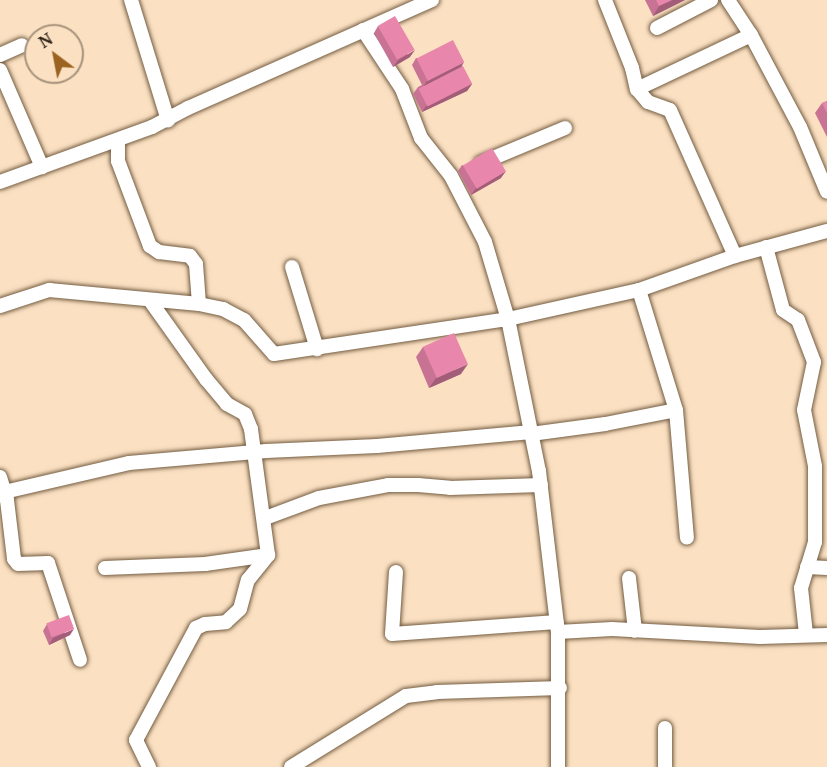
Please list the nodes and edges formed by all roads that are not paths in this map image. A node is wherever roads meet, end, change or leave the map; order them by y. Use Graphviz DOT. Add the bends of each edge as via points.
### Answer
graph roads {
  1 [pos="131,0"];
  2 [pos="432,0"];
  3 [pos="604,0"];
  4 [pos="711,0"];
  5 [pos="728,0"];
  6 [pos="657,28"];
  7 [pos="363,30"];
  8 [pos="751,35"];
  9 [pos="22,45"];
  10 [pos="0,55"];
  11 [pos="0,70"];
  12 [pos="637,89"];
  13 [pos="168,120"];
  14 [pos="565,128"];
  15 [pos="118,141"];
  16 [pos="42,167"];
  17 [pos="462,172"];
  18 [pos="0,182"];
  19 [pos="827,192"];
  20 [pos="827,231"];
  21 [pos="766,247"];
  22 [pos="735,256"];
  23 [pos="292,267"];
  24 [pos="639,290"];
  25 [pos="151,302"];
  26 [pos="199,304"];
  27 [pos="0,306"];
  28 [pos="508,319"];
  29 [pos="318,349"];
  30 [pos="676,410"];
  31 [pos="531,433"];
  32 [pos="252,452"];
  33 [pos="0,477"];
  34 [pos="541,484"];
  35 [pos="3,492"];
  36 [pos="268,517"];
  37 [pos="687,538"];
  38 [pos="268,555"];
  39 [pos="807,567"];
  40 [pos="105,568"];
  41 [pos="827,568"];
  42 [pos="396,572"];
  43 [pos="629,578"];
  44 [pos="558,627"];
  45 [pos="635,631"];
  46 [pos="806,634"];
  47 [pos="827,635"];
  48 [pos="80,660"];
  49 [pos="560,688"];
  50 [pos="665,728"];
  51 [pos="149,767"];
  52 [pos="291,767"];
  53 [pos="558,767"];
  54 [pos="666,767"];
  1 -- 13 [label="street"];
  2 -- 7 [label="street"];
  3 -- 12 [label="street"];
  4 -- 6 [label="street"];
  5 -- 8 [label="street"];
  7 -- 13 [label="street"];
  7 -- 17 [label="street" via="402,89 421,138"];
  8 -- 12 [label="street"];
  8 -- 19 [label="street" via="800,127"];
  9 -- 10 [label="street"];
  11 -- 16 [label="street"];
  12 -- 22 [label="street" via="648,102 670,110"];
  13 -- 15 [label="street"];
  14 -- 17 [label="street"];
  15 -- 16 [label="street"];
  15 -- 26 [label="street" via="118,161 150,246 159,252 190,256 196,264"];
  16 -- 18 [label="street"];
  17 -- 28 [label="street"];
  20 -- 21 [label="street"];
  21 -- 22 [label="street"];
  21 -- 39 [label="street" via="783,310 798,320 814,363 804,410 815,466 815,542"];
  22 -- 24 [label="street"];
  23 -- 29 [label="street"];
  24 -- 28 [label="street"];
  24 -- 30 [label="street"];
  25 -- 26 [label="street"];
  25 -- 27 [label="street" via="50,290"];
  25 -- 32 [label="street" via="206,379 228,404 245,414 251,429"];
  26 -- 29 [label="street" via="223,309 244,320 274,354"];
  28 -- 29 [label="street"];
  28 -- 31 [label="street"];
  30 -- 31 [label="street"];
  30 -- 37 [label="street"];
  31 -- 32 [label="street"];
  31 -- 34 [label="street"];
  32 -- 35 [label="street" via="129,463"];
  32 -- 38 [label="street"];
  33 -- 35 [label="street"];
  34 -- 36 [label="street" via="450,488 388,485 319,498"];
  34 -- 44 [label="street"];
  35 -- 48 [label="street" via="14,559 18,564 48,564"];
  38 -- 40 [label="street" via="205,564"];
  38 -- 51 [label="street" via="248,580 240,609 226,622 196,628 136,740"];
  39 -- 41 [label="street"];
  39 -- 46 [label="street" via="801,588"];
  42 -- 44 [label="street" via="392,634"];
  43 -- 45 [label="street"];
  44 -- 45 [label="street"];
  44 -- 49 [label="street"];
  45 -- 46 [label="street" via="760,637"];
  46 -- 47 [label="street"];
  49 -- 52 [label="street" via="406,696"];
  49 -- 53 [label="street"];
  50 -- 54 [label="street"];
}
